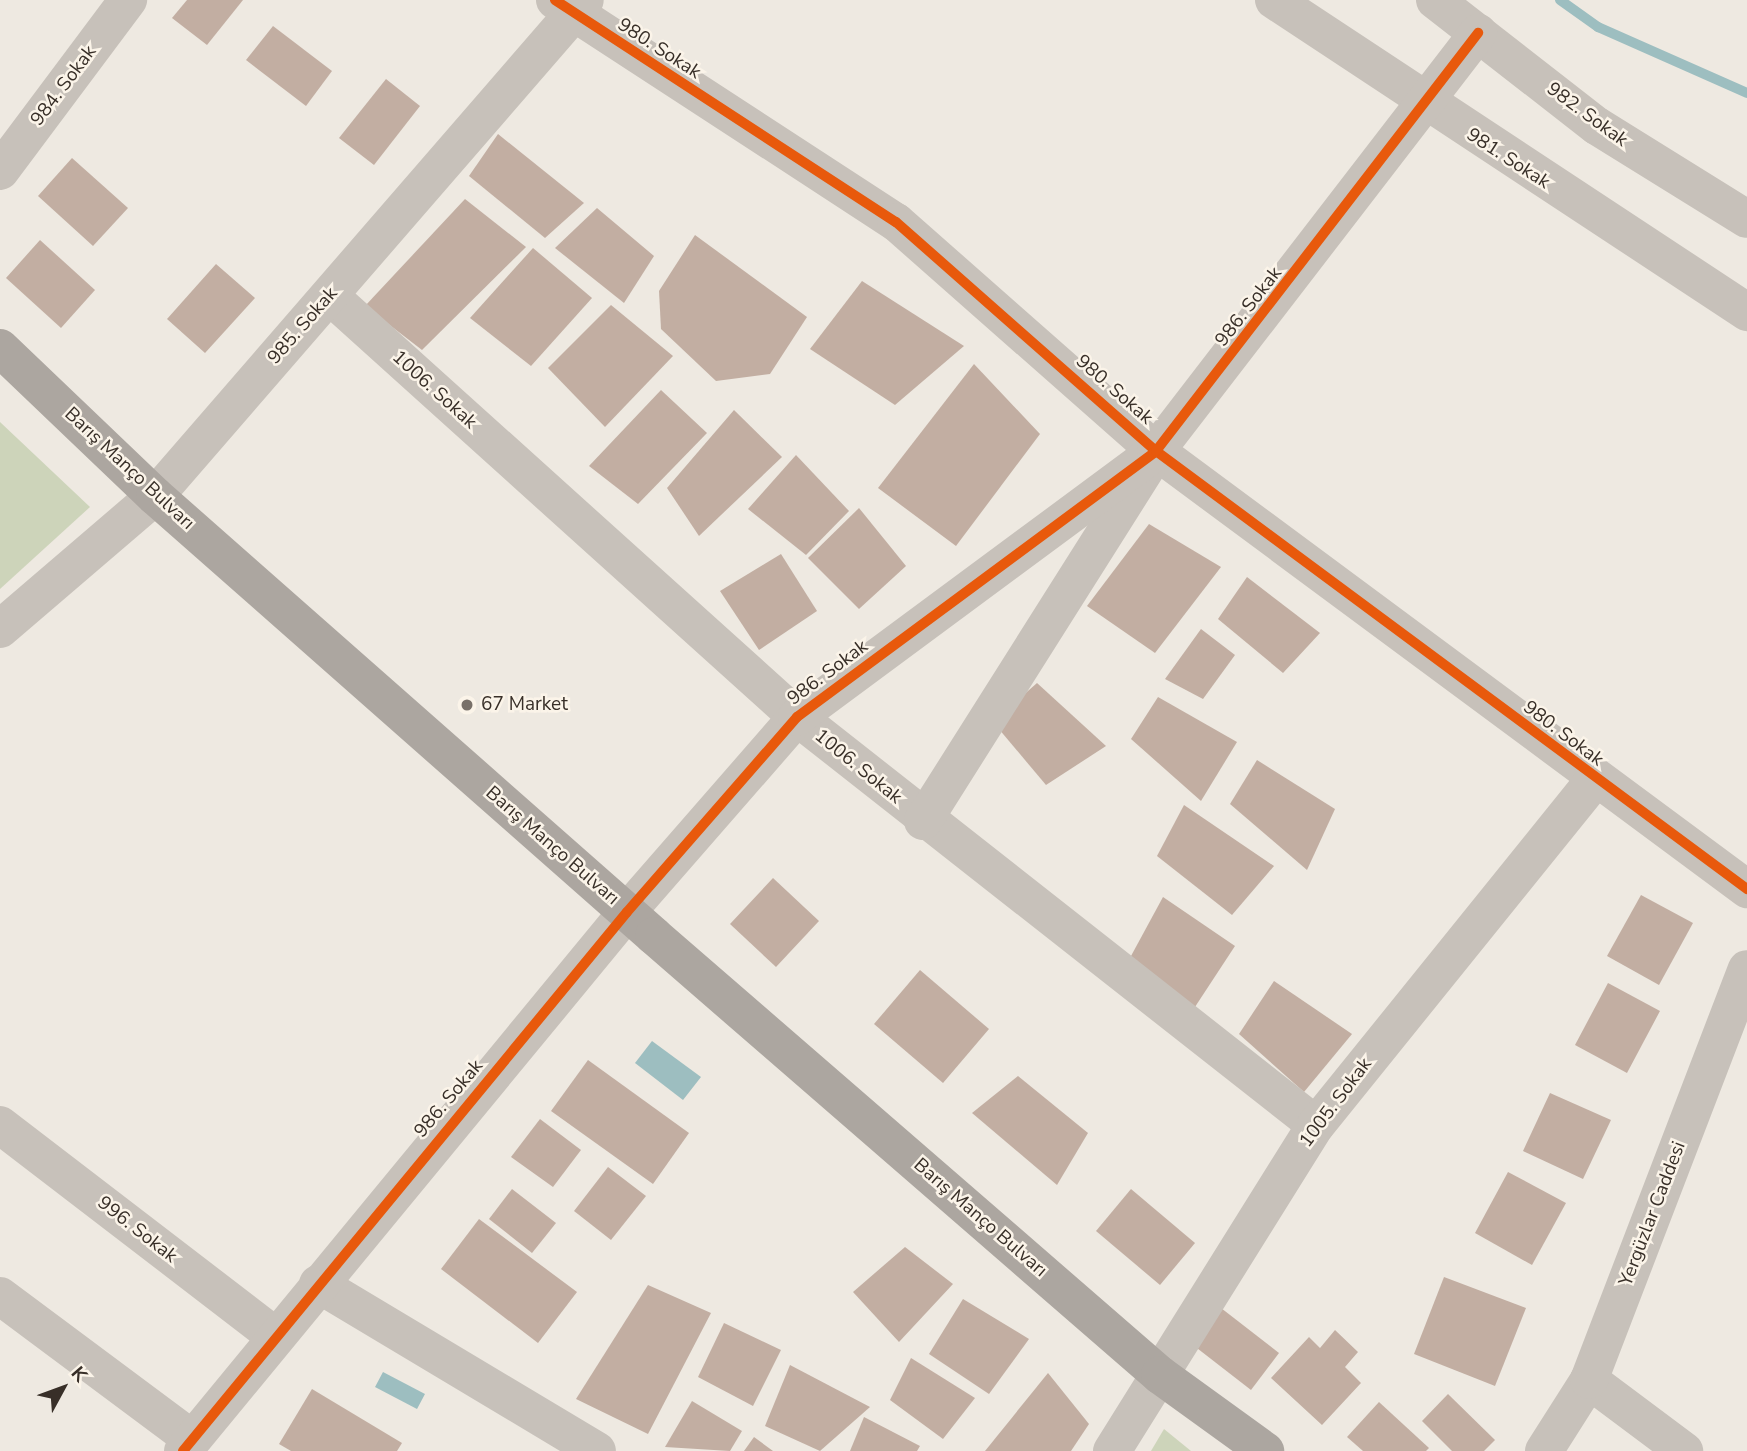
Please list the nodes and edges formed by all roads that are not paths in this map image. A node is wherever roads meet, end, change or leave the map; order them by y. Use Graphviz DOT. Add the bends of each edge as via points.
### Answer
graph roads {
  1 [pos="128,0"];
  2 [pos="1274,0"];
  3 [pos="1435,0"];
  4 [pos="571,5"];
  5 [pos="1478,33"];
  6 [pos="1426,106"];
  7 [pos="0,171"];
  8 [pos="1747,219"];
  9 [pos="330,296"];
  10 [pos="1747,312"];
  11 [pos="0,348"];
  12 [pos="1156,451"];
  13 [pos="155,496"];
  14 [pos="0,629"];
  15 [pos="797,717"];
  16 [pos="1594,779"];
  17 [pos="923,821"];
  18 [pos="1747,890"];
  19 [pos="627,912"];
  20 [pos="1747,969"];
  21 [pos="0,1125"];
  22 [pos="1315,1125"];
  23 [pos="318,1284"];
  24 [pos="0,1296"];
  25 [pos="274,1335"];
  26 [pos="1169,1382"];
  27 [pos="1584,1389"];
  28 [pos="188,1445"];
  29 [pos="597,1451"];
  30 [pos="1112,1451"];
  31 [pos="1240,1451"];
  32 [pos="1265,1451"];
  33 [pos="1544,1451"];
  34 [pos="1573,1451"];
  35 [pos="1684,1451"];
  1 -- 7 [label="street, 984. Sokak"];
  2 -- 6 [label="street, 981. Sokak"];
  3 -- 5 [label="street, 982. Sokak"];
  4 -- 9 [label="street, 985. Sokak"];
  4 -- 12 [label="street, 980. Sokak" via="896,222"];
  5 -- 6 [label="street, 986. Sokak"];
  5 -- 8 [label="street, 982. Sokak" via="1597,126"];
  6 -- 10 [label="street, 981. Sokak"];
  6 -- 12 [label="street, 986. Sokak"];
  9 -- 13 [label="street, 985. Sokak"];
  9 -- 15 [label="street, 1006. Sokak"];
  11 -- 13 [label="main road, Barış Manço Bulvarı"];
  12 -- 15 [label="street, 986. Sokak"];
  12 -- 16 [label="street, 980. Sokak"];
  12 -- 17 [label="street"];
  13 -- 14 [label="street, 985. Sokak"];
  13 -- 19 [label="main road, Barış Manço Bulvarı"];
  15 -- 17 [label="street, 1006. Sokak"];
  15 -- 19 [label="street, 986. Sokak"];
  16 -- 18 [label="street, 980. Sokak"];
  16 -- 22 [label="street, 1005. Sokak"];
  17 -- 22 [label="street, 1006. Sokak"];
  19 -- 23 [label="street, 986. Sokak"];
  19 -- 26 [label="main road, Barış Manço Bulvarı"];
  20 -- 27 [label="street, Yergüzlar Caddesi"];
  21 -- 25 [label="street, 996. Sokak"];
  22 -- 26 [label="street, 1005. Sokak"];
  23 -- 25 [label="street, 986. Sokak"];
  23 -- 29 [label="street"];
  24 -- 28 [label="street"];
  25 -- 28 [label="street, 986. Sokak"];
  26 -- 30 [label="street, 1005. Sokak"];
  26 -- 31 [label="main road, Barış Manço Bulvarı"];
  26 -- 32 [label="main road, Barış Manço Bulvarı"];
  27 -- 33 [label="street, Yergüzlar Caddesi"];
  27 -- 34 [label="street"];
  27 -- 35 [label="street"];
}
